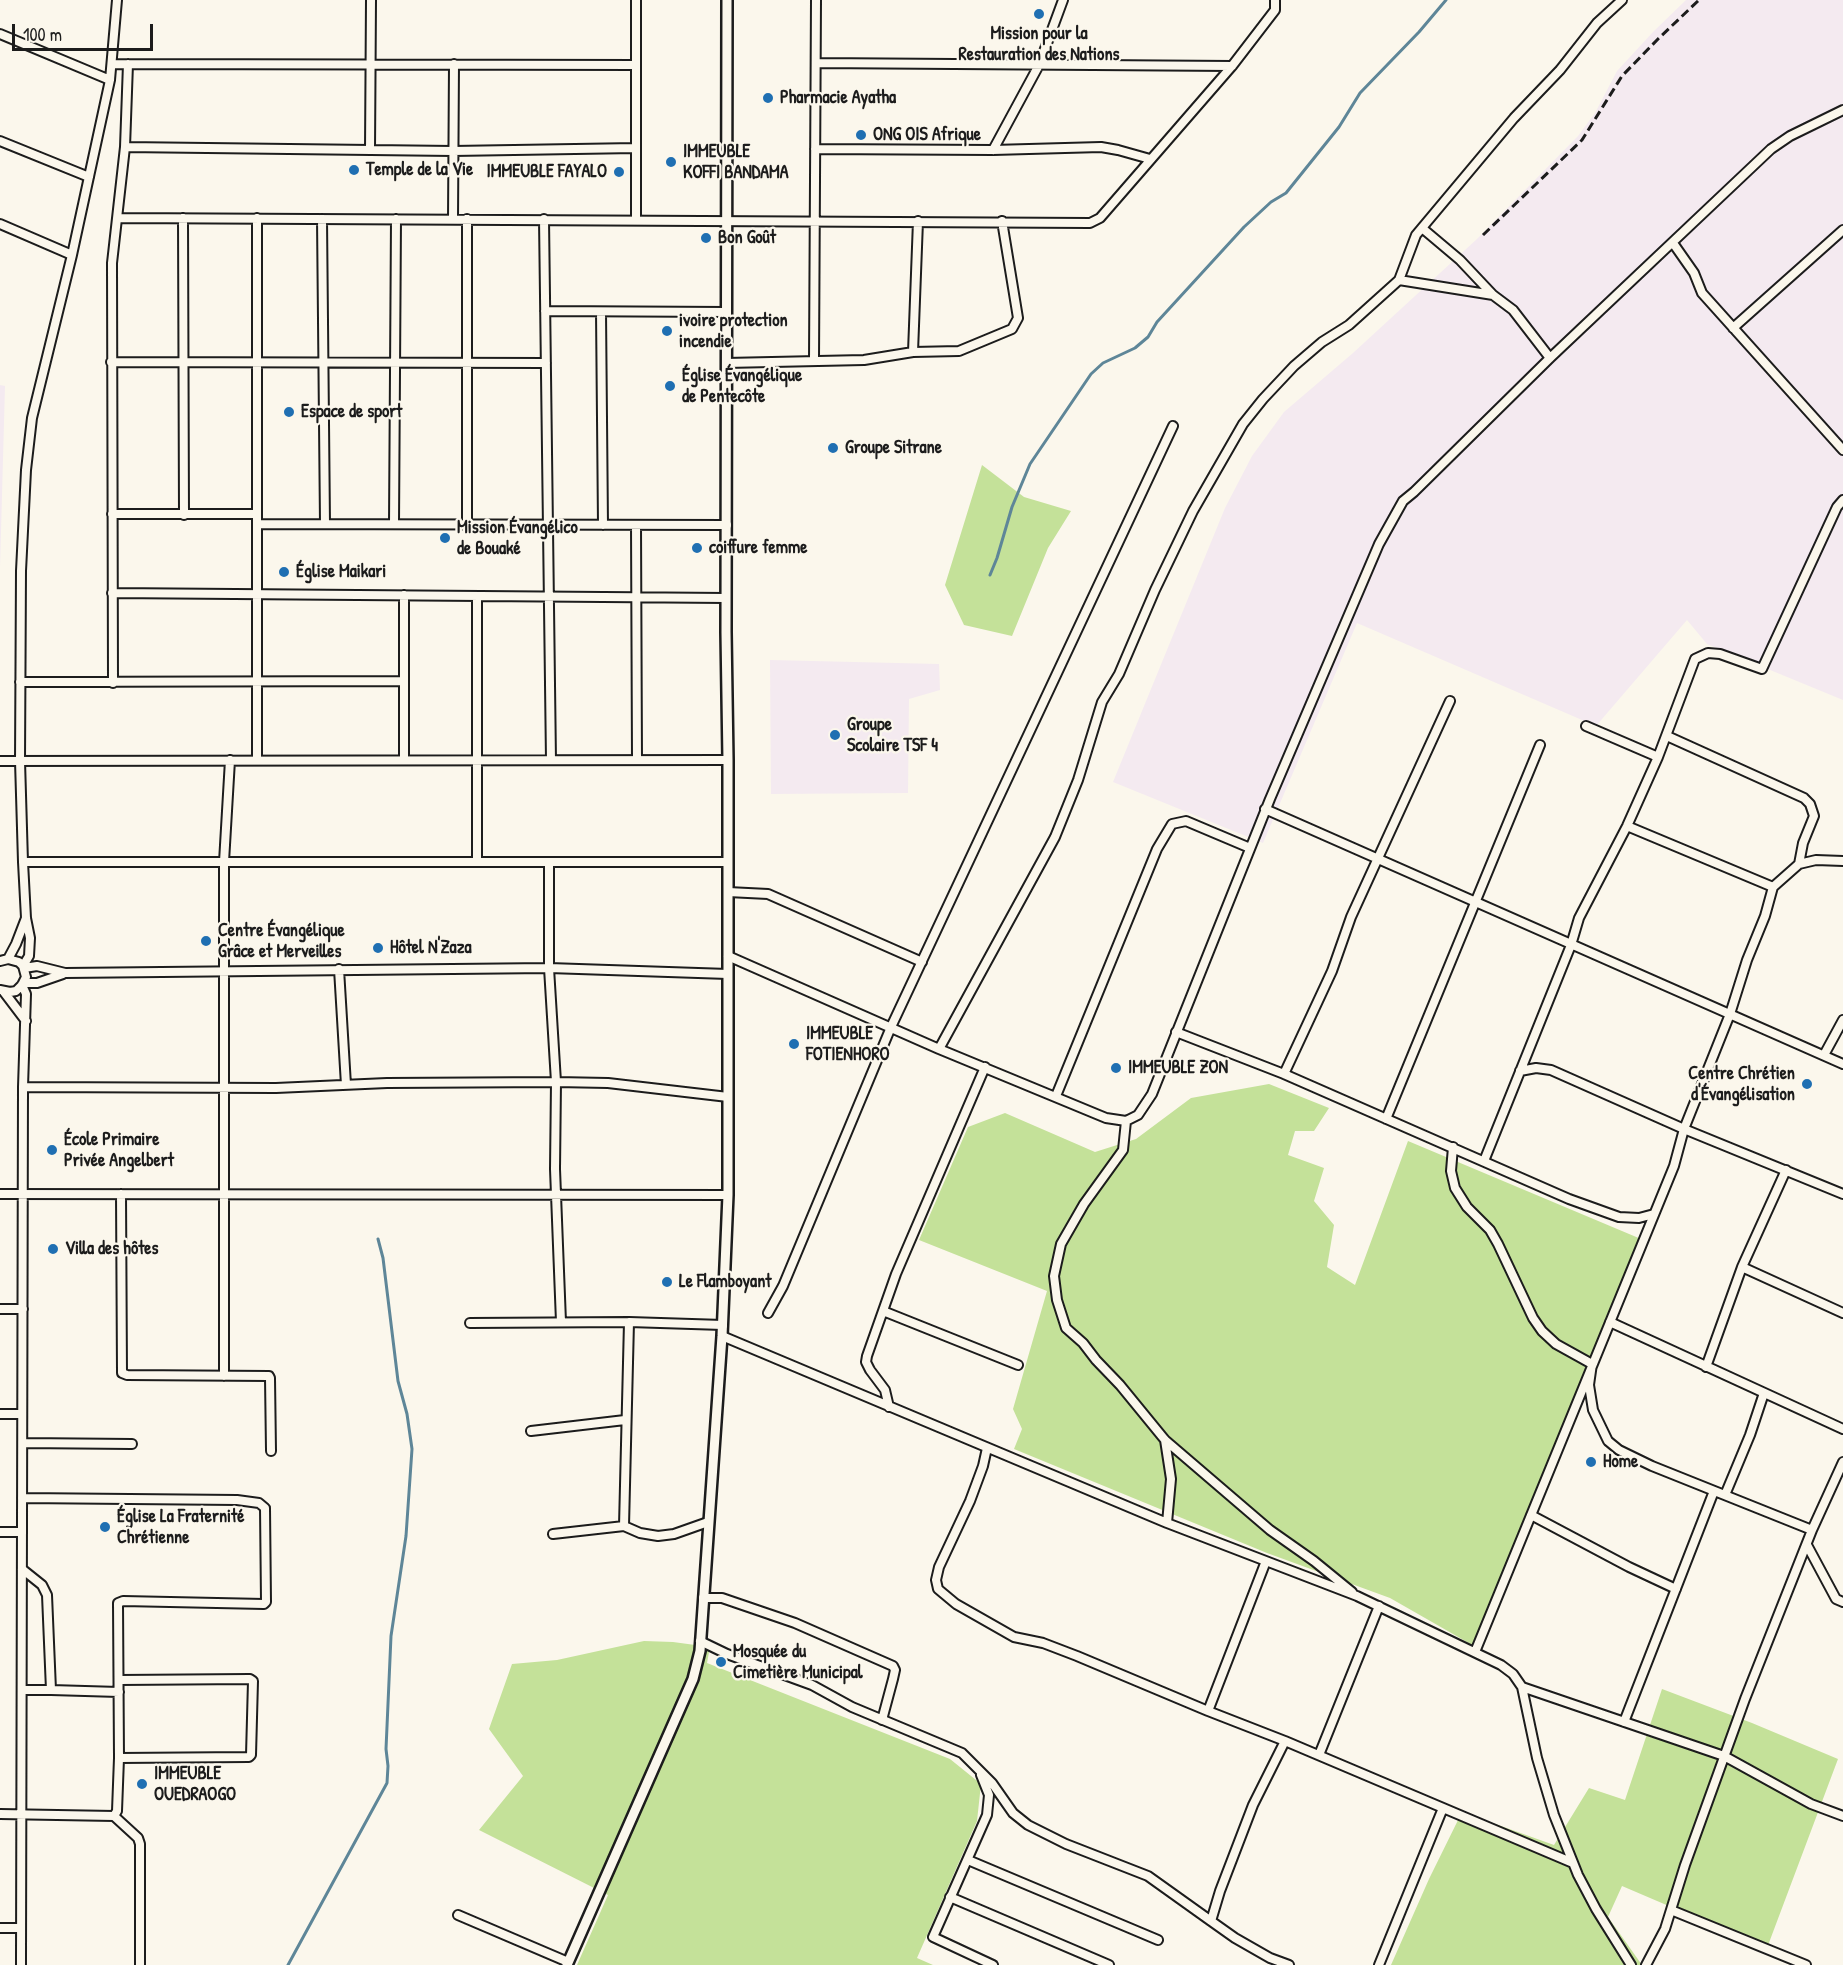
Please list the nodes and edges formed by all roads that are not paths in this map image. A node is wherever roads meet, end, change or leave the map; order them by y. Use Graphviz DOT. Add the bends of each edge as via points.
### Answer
graph roads {
  1 [pos="117,0"];
  2 [pos="371,0"];
  3 [pos="636,0"];
  4 [pos="727,0"];
  5 [pos="816,0"];
  6 [pos="1063,0"];
  7 [pos="1275,0"];
  8 [pos="1622,0"];
  9 [pos="0,34"];
  10 [pos="112,63"];
  11 [pos="816,63"];
  12 [pos="128,64"];
  13 [pos="454,64"];
  14 [pos="372,65"];
  15 [pos="636,65"];
  16 [pos="1039,65"];
  17 [pos="1232,66"];
  18 [pos="110,80"];
  19 [pos="1843,110"];
  20 [pos="0,141"];
  21 [pos="125,147"];
  22 [pos="636,148"];
  23 [pos="815,149"];
  24 [pos="370,150"];
  25 [pos="993,150"];
  26 [pos="453,151"];
  27 [pos="1150,159"];
  28 [pos="89,177"];
  29 [pos="118,218"];
  30 [pos="183,218"];
  31 [pos="257,218"];
  32 [pos="322,219"];
  33 [pos="396,219"];
  34 [pos="453,219"];
  35 [pos="467,219"];
  36 [pos="544,219"];
  37 [pos="636,219"];
  38 [pos="727,220"];
  39 [pos="815,220"];
  40 [pos="918,221"];
  41 [pos="1002,221"];
  42 [pos="0,224"];
  43 [pos="1422,228"];
  44 [pos="1843,230"];
  45 [pos="1673,243"];
  46 [pos="72,255"];
  47 [pos="1399,280"];
  48 [pos="1493,295"];
  49 [pos="545,311"];
  50 [pos="601,312"];
  51 [pos="726,312"];
  52 [pos="1733,328"];
  53 [pos="913,352"];
  54 [pos="1550,358"];
  55 [pos="814,361"];
  56 [pos="111,362"];
  57 [pos="184,362"];
  58 [pos="257,362"];
  59 [pos="324,362"];
  60 [pos="395,362"];
  61 [pos="467,362"];
  62 [pos="546,363"];
  63 [pos="726,363"];
  64 [pos="1173,426"];
  65 [pos="1843,450"];
  66 [pos="1843,500"];
  67 [pos="112,514"];
  68 [pos="184,514"];
  69 [pos="257,514"];
  70 [pos="257,524"];
  71 [pos="325,524"];
  72 [pos="394,524"];
  73 [pos="467,525"];
  74 [pos="548,525"];
  75 [pos="603,525"];
  76 [pos="636,525"];
  77 [pos="727,525"];
  78 [pos="112,593"];
  79 [pos="257,594"];
  80 [pos="404,595"];
  81 [pos="477,596"];
  82 [pos="549,596"];
  83 [pos="636,597"];
  84 [pos="726,598"];
  85 [pos="404,681"];
  86 [pos="20,682"];
  87 [pos="257,682"];
  88 [pos="113,683"];
  89 [pos="1450,701"];
  90 [pos="1586,726"];
  91 [pos="1667,736"];
  92 [pos="1540,745"];
  93 [pos="1658,758"];
  94 [pos="0,760"];
  95 [pos="230,760"];
  96 [pos="257,760"];
  97 [pos="404,760"];
  98 [pos="477,760"];
  99 [pos="551,760"];
  100 [pos="637,760"];
  101 [pos="728,760"];
  102 [pos="20,761"];
  103 [pos="1265,809"];
  104 [pos="1627,826"];
  105 [pos="1250,848"];
  106 [pos="1379,858"];
  107 [pos="1843,861"];
  108 [pos="23,862"];
  109 [pos="224,862"];
  110 [pos="477,862"];
  111 [pos="549,862"];
  112 [pos="728,862"];
  113 [pos="1799,864"];
  114 [pos="1773,887"];
  115 [pos="728,892"];
  116 [pos="1474,903"];
  117 [pos="26,918"];
  118 [pos="1571,945"];
  119 [pos="728,956"];
  120 [pos="4,960"];
  121 [pos="922,962"];
  122 [pos="23,967"];
  123 [pos="549,968"];
  124 [pos="339,969"];
  125 [pos="224,970"];
  126 [pos="65,974"];
  127 [pos="728,974"];
  128 [pos="23,984"];
  129 [pos="2,991"];
  130 [pos="1730,1014"];
  131 [pos="1843,1020"];
  132 [pos="26,1021"];
  133 [pos="891,1027"];
  134 [pos="1176,1032"];
  135 [pos="939,1049"];
  136 [pos="1824,1055"];
  137 [pos="1843,1064"];
  138 [pos="985,1067"];
  139 [pos="1520,1071"];
  140 [pos="1284,1074"];
  141 [pos="556,1082"];
  142 [pos="346,1085"];
  143 [pos="23,1087"];
  144 [pos="224,1087"];
  145 [pos="1056,1096"];
  146 [pos="728,1097"];
  147 [pos="1386,1119"];
  148 [pos="1126,1120"];
  149 [pos="1684,1129"];
  150 [pos="1453,1147"];
  151 [pos="1484,1161"];
  152 [pos="1786,1170"];
  153 [pos="0,1194"];
  154 [pos="23,1194"];
  155 [pos="121,1194"];
  156 [pos="224,1194"];
  157 [pos="1843,1194"];
  158 [pos="557,1195"];
  159 [pos="728,1195"];
  160 [pos="1654,1214"];
  161 [pos="1742,1267"];
  162 [pos="0,1309"];
  163 [pos="23,1309"];
  164 [pos="883,1311"];
  165 [pos="768,1313"];
  166 [pos="1843,1313"];
  167 [pos="561,1322"];
  168 [pos="629,1322"];
  169 [pos="1610,1322"];
  170 [pos="470,1323"];
  171 [pos="722,1330"];
  172 [pos="1592,1364"];
  173 [pos="1018,1365"];
  174 [pos="1706,1368"];
  175 [pos="224,1376"];
  176 [pos="1764,1393"];
  177 [pos="889,1407"];
  178 [pos="0,1414"];
  179 [pos="22,1414"];
  180 [pos="625,1420"];
  181 [pos="1843,1430"];
  182 [pos="531,1431"];
  183 [pos="1165,1440"];
  184 [pos="23,1443"];
  185 [pos="132,1444"];
  186 [pos="987,1448"];
  187 [pos="271,1451"];
  188 [pos="1843,1462"];
  189 [pos="1714,1491"];
  190 [pos="1725,1495"];
  191 [pos="22,1498"];
  192 [pos="1531,1515"];
  193 [pos="708,1522"];
  194 [pos="1167,1523"];
  195 [pos="624,1526"];
  196 [pos="1812,1530"];
  197 [pos="0,1532"];
  198 [pos="22,1532"];
  199 [pos="553,1534"];
  200 [pos="1807,1545"];
  201 [pos="1266,1561"];
  202 [pos="22,1569"];
  203 [pos="1676,1589"];
  204 [pos="1358,1596"];
  205 [pos="703,1598"];
  206 [pos="1843,1602"];
  207 [pos="1379,1606"];
  208 [pos="700,1641"];
  209 [pos="1475,1652"];
  210 [pos="119,1680"];
  211 [pos="1522,1687"];
  212 [pos="51,1689"];
  213 [pos="22,1690"];
  214 [pos="119,1692"];
  215 [pos="1208,1711"];
  216 [pos="882,1720"];
  217 [pos="1624,1722"];
  218 [pos="1285,1741"];
  219 [pos="1319,1755"];
  220 [pos="1724,1756"];
  221 [pos="118,1758"];
  222 [pos="980,1771"];
  223 [pos="1443,1808"];
  224 [pos="0,1814"];
  225 [pos="22,1814"];
  226 [pos="114,1816"];
  227 [pos="1843,1816"];
  228 [pos="968,1860"];
  229 [pos="1573,1863"];
  230 [pos="950,1897"];
  231 [pos="1671,1911"];
  232 [pos="458,1915"];
  233 [pos="1211,1921"];
  234 [pos="0,1928"];
  235 [pos="21,1928"];
  236 [pos="1158,1940"];
  237 [pos="567,1963"];
  238 [pos="21,1965"];
  239 [pos="140,1965"];
  240 [pos="993,1965"];
  241 [pos="1109,1965"];
  242 [pos="1289,1965"];
  243 [pos="1379,1965"];
  244 [pos="1631,1965"];
  245 [pos="1646,1965"];
  246 [pos="1806,1965"];
  1 -- 10 [label="street"];
  2 -- 14 [label="street"];
  3 -- 15 [label="street"];
  4 -- 38 [label="street"];
  5 -- 11 [label="street"];
  6 -- 16 [label="street"];
  7 -- 17 [label="street" via="1275,10"];
  8 -- 43 [label="street" via="1597,23"];
  9 -- 18 [label="street"];
  10 -- 12 [label="street"];
  10 -- 18 [label="street"];
  11 -- 16 [label="street"];
  11 -- 23 [label="street"];
  12 -- 14 [label="street"];
  12 -- 21 [label="street"];
  13 -- 14 [label="street"];
  13 -- 15 [label="street"];
  13 -- 26 [label="street"];
  14 -- 24 [label="street"];
  15 -- 22 [label="street"];
  16 -- 17 [label="street"];
  16 -- 25 [label="street"];
  17 -- 27 [label="street"];
  18 -- 28 [label="street"];
  19 -- 45 [label="street" via="1771,149"];
  20 -- 28 [label="street"];
  21 -- 24 [label="street"];
  21 -- 29 [label="street"];
  22 -- 26 [label="street"];
  22 -- 37 [label="street"];
  23 -- 25 [label="street"];
  23 -- 39 [label="street"];
  24 -- 26 [label="street"];
  25 -- 27 [label="street" via="1101,147"];
  26 -- 34 [label="street"];
  27 -- 41 [label="street" via="1096,221"];
  28 -- 46 [label="street"];
  29 -- 30 [label="street"];
  29 -- 56 [label="street" via="112,263"];
  30 -- 31 [label="street"];
  30 -- 57 [label="street"];
  31 -- 32 [label="street"];
  31 -- 58 [label="street"];
  32 -- 33 [label="street"];
  32 -- 59 [label="street"];
  33 -- 34 [label="street"];
  33 -- 60 [label="street"];
  34 -- 35 [label="street"];
  35 -- 36 [label="street"];
  35 -- 61 [label="street"];
  36 -- 37 [label="street"];
  36 -- 49 [label="street"];
  37 -- 38 [label="street"];
  38 -- 39 [label="street"];
  38 -- 51 [label="street"];
  39 -- 40 [label="street"];
  39 -- 55 [label="street"];
  40 -- 41 [label="street"];
  40 -- 53 [label="street"];
  41 -- 53 [label="street" via="1016,324 971,347"];
  42 -- 46 [label="street"];
  43 -- 47 [label="street"];
  43 -- 48 [label="street"];
  44 -- 52 [label="street"];
  45 -- 52 [label="street" via="1694,273 1702,293"];
  45 -- 54 [label="street"];
  46 -- 86 [label="street" via="32,418 21,570"];
  47 -- 48 [label="street"];
  47 -- 135 [label="street" via="1349,325 1293,366 1263,399 1228,448 1193,511 1119,674 1102,702 1055,837"];
  48 -- 54 [label="street" via="1513,310"];
  49 -- 50 [label="street"];
  49 -- 62 [label="street"];
  50 -- 51 [label="street"];
  50 -- 75 [label="street"];
  51 -- 63 [label="street"];
  52 -- 65 [label="street"];
  53 -- 55 [label="street" via="864,360"];
  54 -- 103 [label="street" via="1402,501 1379,544"];
  55 -- 63 [label="street"];
  56 -- 57 [label="street"];
  56 -- 67 [label="street"];
  57 -- 58 [label="street"];
  57 -- 68 [label="street"];
  58 -- 59 [label="street"];
  58 -- 69 [label="street"];
  59 -- 60 [label="street"];
  59 -- 71 [label="street"];
  60 -- 61 [label="street"];
  60 -- 72 [label="street"];
  61 -- 62 [label="street"];
  61 -- 73 [label="street"];
  62 -- 74 [label="street"];
  63 -- 77 [label="street"];
  64 -- 121 [label="street"];
  66 -- 91 [label="street" via="1762,669 1720,654 1708,653 1695,659"];
  67 -- 68 [label="street"];
  67 -- 78 [label="street"];
  68 -- 69 [label="street"];
  69 -- 70 [label="street"];
  70 -- 71 [label="street"];
  70 -- 79 [label="street"];
  71 -- 72 [label="street"];
  72 -- 73 [label="street"];
  73 -- 74 [label="street"];
  74 -- 75 [label="street"];
  74 -- 82 [label="street"];
  75 -- 76 [label="street"];
  76 -- 77 [label="street"];
  76 -- 83 [label="street"];
  77 -- 84 [label="street"];
  78 -- 79 [label="street"];
  78 -- 88 [label="street"];
  79 -- 80 [label="street"];
  79 -- 87 [label="street"];
  80 -- 81 [label="street"];
  80 -- 85 [label="street"];
  81 -- 82 [label="street"];
  81 -- 98 [label="street"];
  82 -- 83 [label="street"];
  82 -- 99 [label="street"];
  83 -- 84 [label="street"];
  83 -- 100 [label="street"];
  84 -- 101 [label="street"];
  85 -- 87 [label="street"];
  85 -- 97 [label="street"];
  86 -- 88 [label="street"];
  86 -- 102 [label="street"];
  87 -- 88 [label="street"];
  87 -- 96 [label="street"];
  89 -- 106 [label="street"];
  90 -- 93 [label="street"];
  91 -- 93 [label="street"];
  91 -- 113 [label="street" via="1804,798 1814,816"];
  92 -- 116 [label="street"];
  93 -- 104 [label="street"];
  94 -- 102 [label="street"];
  95 -- 96 [label="street"];
  95 -- 102 [label="street"];
  95 -- 109 [label="street"];
  96 -- 97 [label="street"];
  97 -- 98 [label="street"];
  98 -- 99 [label="street"];
  98 -- 110 [label="street"];
  99 -- 100 [label="street"];
  100 -- 101 [label="street"];
  101 -- 112 [label="street"];
  102 -- 108 [label="street"];
  103 -- 105 [label="street"];
  103 -- 106 [label="street"];
  104 -- 114 [label="street"];
  104 -- 118 [label="street" via="1579,918"];
  105 -- 134 [label="street"];
  105 -- 145 [label="street" via="1186,821 1172,824 1157,849"];
  106 -- 116 [label="street"];
  106 -- 140 [label="street"];
  107 -- 113 [label="street"];
  108 -- 109 [label="street"];
  108 -- 117 [label="street"];
  109 -- 110 [label="street"];
  109 -- 125 [label="street"];
  110 -- 111 [label="street"];
  111 -- 112 [label="street"];
  111 -- 123 [label="street"];
  112 -- 115 [label="street"];
  113 -- 114 [label="street"];
  114 -- 130 [label="street"];
  115 -- 119 [label="street"];
  115 -- 121 [label="street" via="768,894"];
  116 -- 118 [label="street"];
  116 -- 147 [label="street"];
  117 -- 120 [label="street" via="16,944"];
  117 -- 122 [label="street" via="29,956"];
  118 -- 130 [label="street"];
  118 -- 139 [label="street"];
  119 -- 127 [label="street"];
  119 -- 133 [label="street"];
  120 -- 122 [label="street" via="14,959"];
  121 -- 133 [label="street"];
  122 -- 126 [label="street" via="37,966"];
  122 -- 128 [label="street"];
  123 -- 124 [label="street"];
  123 -- 127 [label="street"];
  123 -- 141 [label="street"];
  124 -- 125 [label="street"];
  124 -- 142 [label="street"];
  125 -- 126 [label="street"];
  125 -- 144 [label="street"];
  126 -- 128 [label="street"];
  127 -- 146 [label="street"];
  128 -- 129 [label="street" via="16,991"];
  128 -- 132 [label="street" via="27,994"];
  129 -- 132 [label="street"];
  130 -- 136 [label="street"];
  130 -- 149 [label="street"];
  131 -- 136 [label="street"];
  132 -- 143 [label="street"];
  133 -- 135 [label="street"];
  133 -- 165 [label="street" via="783,1286"];
  134 -- 140 [label="street"];
  134 -- 148 [label="street" via="1145,1106 1138,1115"];
  135 -- 138 [label="street"];
  136 -- 137 [label="street"];
  138 -- 145 [label="street"];
  138 -- 164 [label="street"];
  139 -- 149 [label="street" via="1551,1070"];
  139 -- 151 [label="street"];
  140 -- 147 [label="street"];
  141 -- 142 [label="street"];
  141 -- 146 [label="street" via="608,1083"];
  141 -- 158 [label="street"];
  142 -- 144 [label="street"];
  143 -- 144 [label="street"];
  143 -- 154 [label="street"];
  144 -- 156 [label="street"];
  145 -- 148 [label="street" via="1106,1118"];
  146 -- 159 [label="street"];
  147 -- 150 [label="street"];
  148 -- 183 [label="street" via="1123,1150 1061,1244 1054,1276 1066,1329 1083,1343"];
  149 -- 152 [label="street"];
  149 -- 160 [label="street"];
  150 -- 151 [label="street"];
  150 -- 172 [label="street" via="1455,1188 1467,1208 1494,1237 1537,1325 1556,1344"];
  151 -- 160 [label="street" via="1619,1217"];
  152 -- 157 [label="street"];
  152 -- 161 [label="street"];
  153 -- 154 [label="street"];
  154 -- 155 [label="street"];
  154 -- 163 [label="street"];
  155 -- 156 [label="street"];
  155 -- 175 [label="street" via="122,1373"];
  156 -- 158 [label="street"];
  156 -- 175 [label="street"];
  158 -- 159 [label="street"];
  158 -- 167 [label="street"];
  159 -- 171 [label="street"];
  160 -- 169 [label="street"];
  161 -- 166 [label="street"];
  161 -- 174 [label="street"];
  162 -- 163 [label="street"];
  163 -- 179 [label="street"];
  164 -- 173 [label="street"];
  164 -- 177 [label="street" via="866,1362 885,1390"];
  167 -- 168 [label="street"];
  167 -- 170 [label="street"];
  168 -- 171 [label="street"];
  168 -- 180 [label="street"];
  169 -- 172 [label="street"];
  169 -- 174 [label="street"];
  171 -- 177 [label="street"];
  171 -- 193 [label="street"];
  172 -- 189 [label="street" via="1589,1385 1593,1410 1608,1441 1652,1466"];
  172 -- 192 [label="street"];
  174 -- 176 [label="street"];
  175 -- 187 [label="street" via="270,1378"];
  176 -- 181 [label="street"];
  176 -- 190 [label="street"];
  177 -- 186 [label="street"];
  178 -- 179 [label="street"];
  179 -- 184 [label="street"];
  180 -- 182 [label="street"];
  180 -- 195 [label="street"];
  183 -- 194 [label="street" via="1171,1479"];
  183 -- 204 [label="street" via="1270,1530"];
  184 -- 185 [label="street"];
  184 -- 191 [label="street"];
  186 -- 194 [label="street"];
  186 -- 215 [label="street" via="969,1502 939,1567 939,1589 956,1604 1014,1637 1043,1643"];
  188 -- 196 [label="street"];
  189 -- 190 [label="street"];
  189 -- 203 [label="street"];
  190 -- 196 [label="street"];
  191 -- 198 [label="street"];
  191 -- 210 [label="street" via="237,1500 259,1503 265,1508 266,1602 261,1605 120,1601"];
  192 -- 203 [label="street"];
  192 -- 209 [label="street"];
  193 -- 195 [label="street" via="658,1536"];
  193 -- 205 [label="street"];
  194 -- 201 [label="street"];
  195 -- 199 [label="street"];
  196 -- 200 [label="street"];
  197 -- 198 [label="street"];
  198 -- 202 [label="street"];
  200 -- 206 [label="street" via="1836,1599"];
  200 -- 220 [label="street"];
  201 -- 204 [label="street"];
  201 -- 215 [label="street"];
  202 -- 212 [label="street" via="42,1586 46,1595"];
  202 -- 213 [label="street"];
  203 -- 217 [label="street"];
  204 -- 207 [label="street"];
  205 -- 208 [label="street"];
  205 -- 216 [label="street" via="722,1598 768,1613 893,1666"];
  207 -- 209 [label="street"];
  207 -- 219 [label="street"];
  208 -- 216 [label="street" via="812,1685"];
  208 -- 237 [label="street" via="693,1679"];
  209 -- 211 [label="street" via="1501,1665"];
  210 -- 214 [label="street"];
  210 -- 221 [label="street" via="253,1681 249,1756"];
  211 -- 217 [label="street"];
  211 -- 229 [label="street" via="1537,1758"];
  212 -- 213 [label="street"];
  212 -- 214 [label="street"];
  213 -- 225 [label="street"];
  214 -- 221 [label="street"];
  215 -- 218 [label="street"];
  216 -- 222 [label="street" via="962,1753"];
  217 -- 220 [label="street"];
  218 -- 219 [label="street"];
  218 -- 233 [label="street" via="1253,1805"];
  219 -- 223 [label="street"];
  220 -- 227 [label="street" via="1811,1804"];
  220 -- 231 [label="street"];
  221 -- 226 [label="street"];
  222 -- 228 [label="street" via="989,1795 987,1815"];
  222 -- 233 [label="street" via="1013,1813 1028,1825 1148,1876"];
  223 -- 229 [label="street"];
  223 -- 243 [label="street"];
  224 -- 225 [label="street"];
  225 -- 226 [label="street"];
  225 -- 235 [label="street"];
  226 -- 239 [label="street" via="140,1840"];
  228 -- 230 [label="street"];
  228 -- 236 [label="street"];
  229 -- 244 [label="street"];
  230 -- 240 [label="street" via="933,1937"];
  230 -- 241 [label="street"];
  231 -- 245 [label="street"];
  231 -- 246 [label="street"];
  232 -- 237 [label="street"];
  233 -- 242 [label="street" via="1234,1938"];
  234 -- 235 [label="street"];
  235 -- 238 [label="street"];
}
